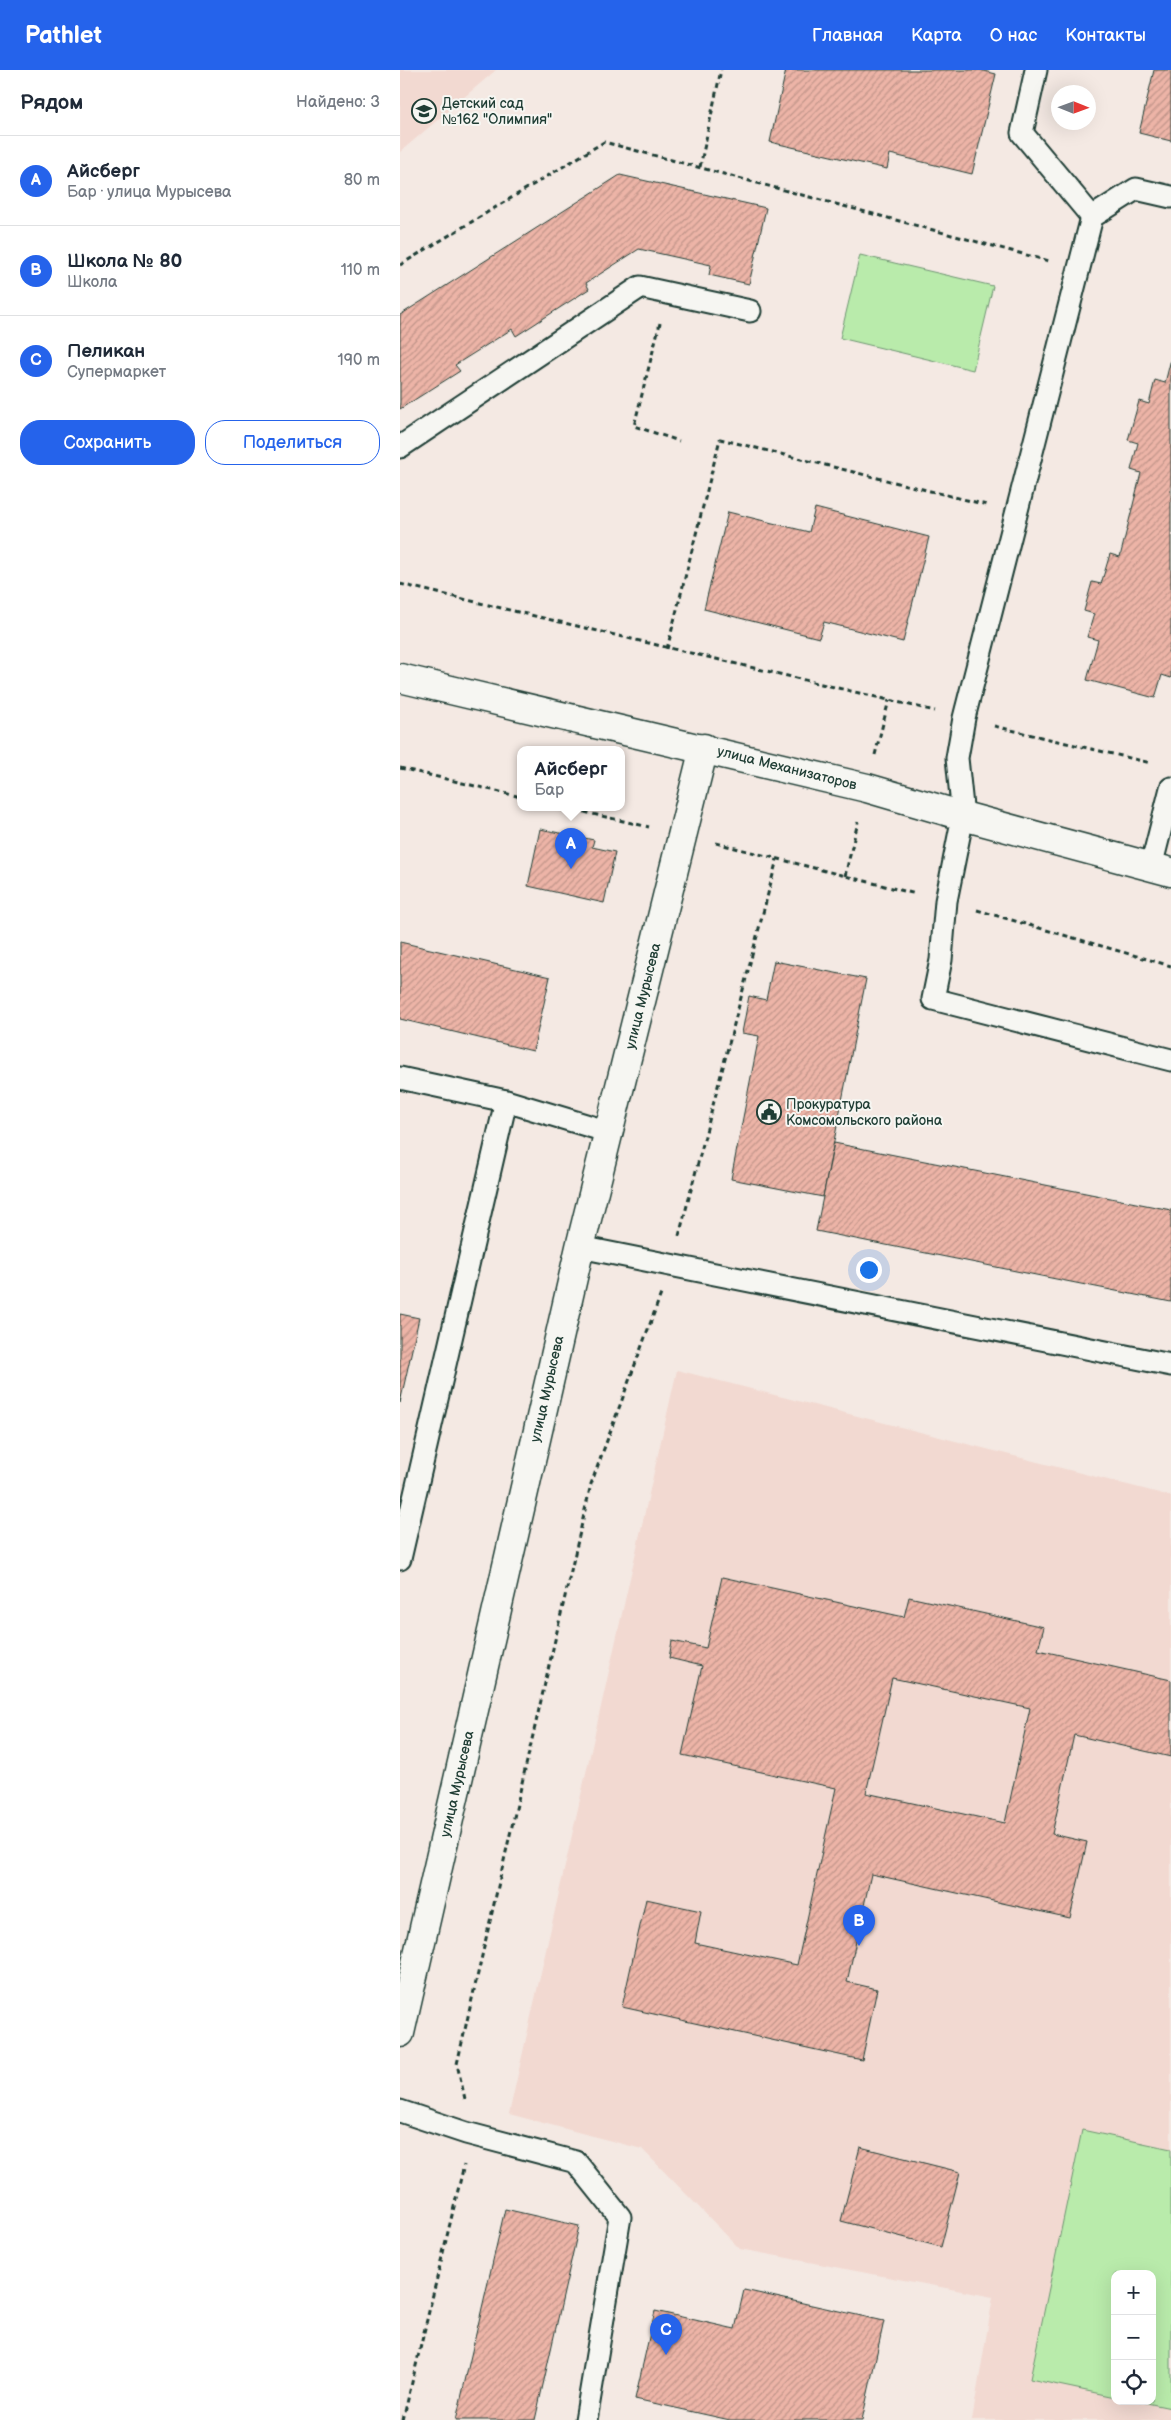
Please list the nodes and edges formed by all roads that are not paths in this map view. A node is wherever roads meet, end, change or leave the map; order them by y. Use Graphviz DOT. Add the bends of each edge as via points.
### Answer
graph roads {
  1 [pos="1036,70"];
  2 [pos="1171,197"];
  3 [pos="1092,217"];
  4 [pos="750,311"];
  5 [pos="400,448"];
  6 [pos="400,678"];
  7 [pos="704,748"];
  8 [pos="1171,788"];
  9 [pos="963,816"];
  10 [pos="1161,869"];
  11 [pos="1171,1060"];
  12 [pos="400,1078"];
  13 [pos="506,1101"];
  14 [pos="609,1132"];
  15 [pos="580,1247"];
  16 [pos="1171,1365"];
  17 [pos="400,1559"];
  18 [pos="400,2033"];
  19 [pos="400,2111"];
  20 [pos="586,2420"];
  1 -- 3 [label="lane" via="1022,133"];
  2 -- 3 [label="lane" via="1136,189"];
  3 -- 9 [label="lane" via="964,718 958,758"];
  4 -- 5 [label="lane" via="640,287"];
  6 -- 7 [label="street, улица Механизаторов"];
  7 -- 9 [label="street, улица Механизаторов" via="867,788"];
  7 -- 14 [label="street, улица Мурысева"];
  8 -- 10 [label="lane"];
  9 -- 10 [label="street, улица Механизаторов"];
  9 -- 11 [label="lane" via="946,901 942,960 933,1000"];
  12 -- 13 [label="lane"];
  13 -- 14 [label="lane"];
  13 -- 17 [label="lane"];
  14 -- 15 [label="street, улица Мурысева"];
  15 -- 16 [label="lane"];
  15 -- 18 [label="street, улица Мурысева"];
  19 -- 20 [label="lane" via="466,2133 576,2162 620,2217"];
}
